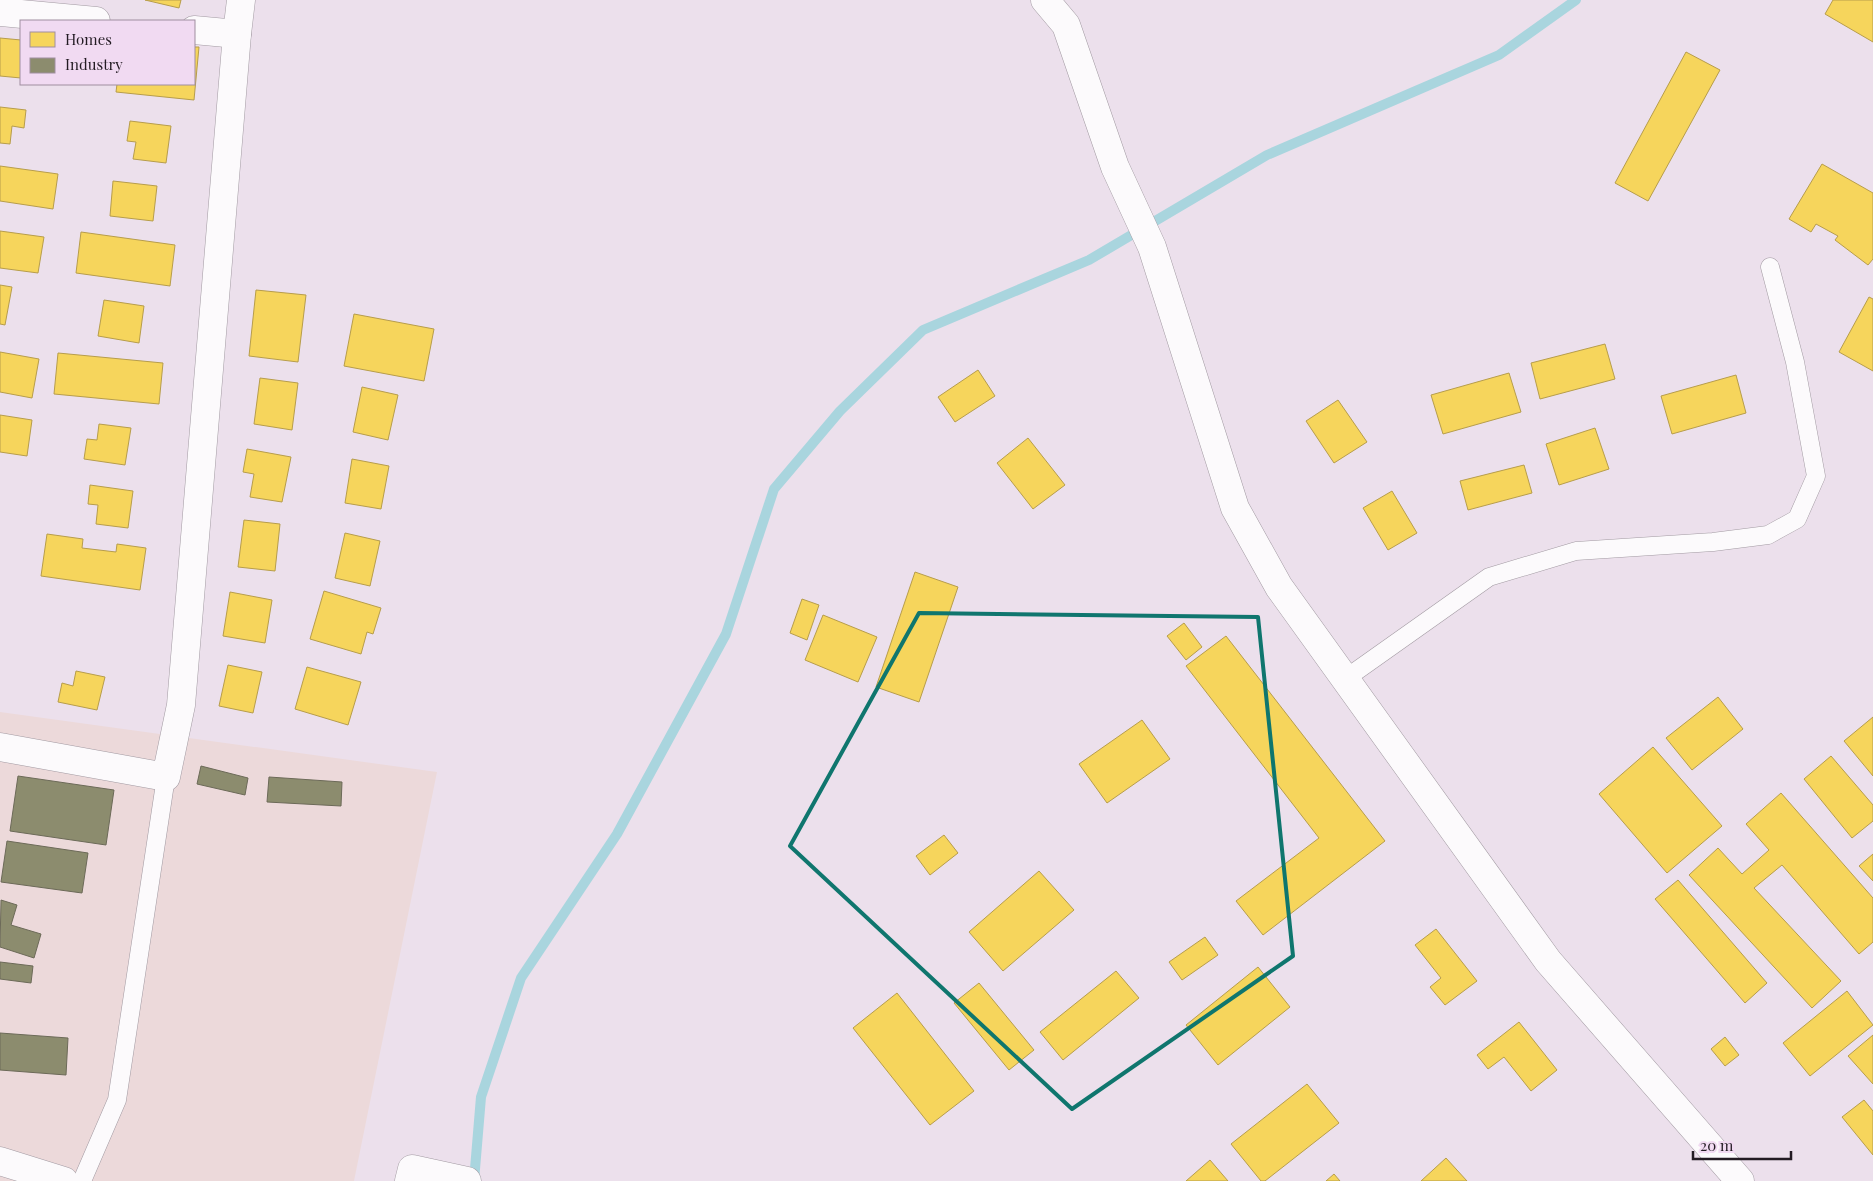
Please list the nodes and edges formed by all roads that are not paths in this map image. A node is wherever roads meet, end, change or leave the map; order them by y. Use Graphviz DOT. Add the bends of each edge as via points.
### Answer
graph roads {
  1 [pos="241,0"];
  2 [pos="1044,0"];
  3 [pos="0,12"];
  4 [pos="85,20"];
  5 [pos="195,30"];
  6 [pos="237,34"];
  7 [pos="1770,267"];
  8 [pos="1345,679"];
  9 [pos="0,748"];
  10 [pos="166,777"];
  11 [pos="0,1161"];
  12 [pos="455,1178"];
  13 [pos="64,1181"];
  14 [pos="82,1181"];
  15 [pos="409,1181"];
  16 [pos="1740,1181"];
  1 -- 6 [label="street"];
  2 -- 8 [label="street" via="1066,25 1115,167 1152,247 1235,508 1279,588"];
  3 -- 4 [label="street"];
  5 -- 6 [label="street"];
  6 -- 10 [label="street" via="181,705"];
  7 -- 8 [label="lane" via="1795,362 1816,476 1797,519 1768,535 1576,552 1489,577"];
  8 -- 16 [label="street" via="1548,961"];
  9 -- 10 [label="street"];
  10 -- 14 [label="lane" via="118,1100"];
  11 -- 13 [label="street"];
  12 -- 15 [label="street" via="412,1169"];
}
